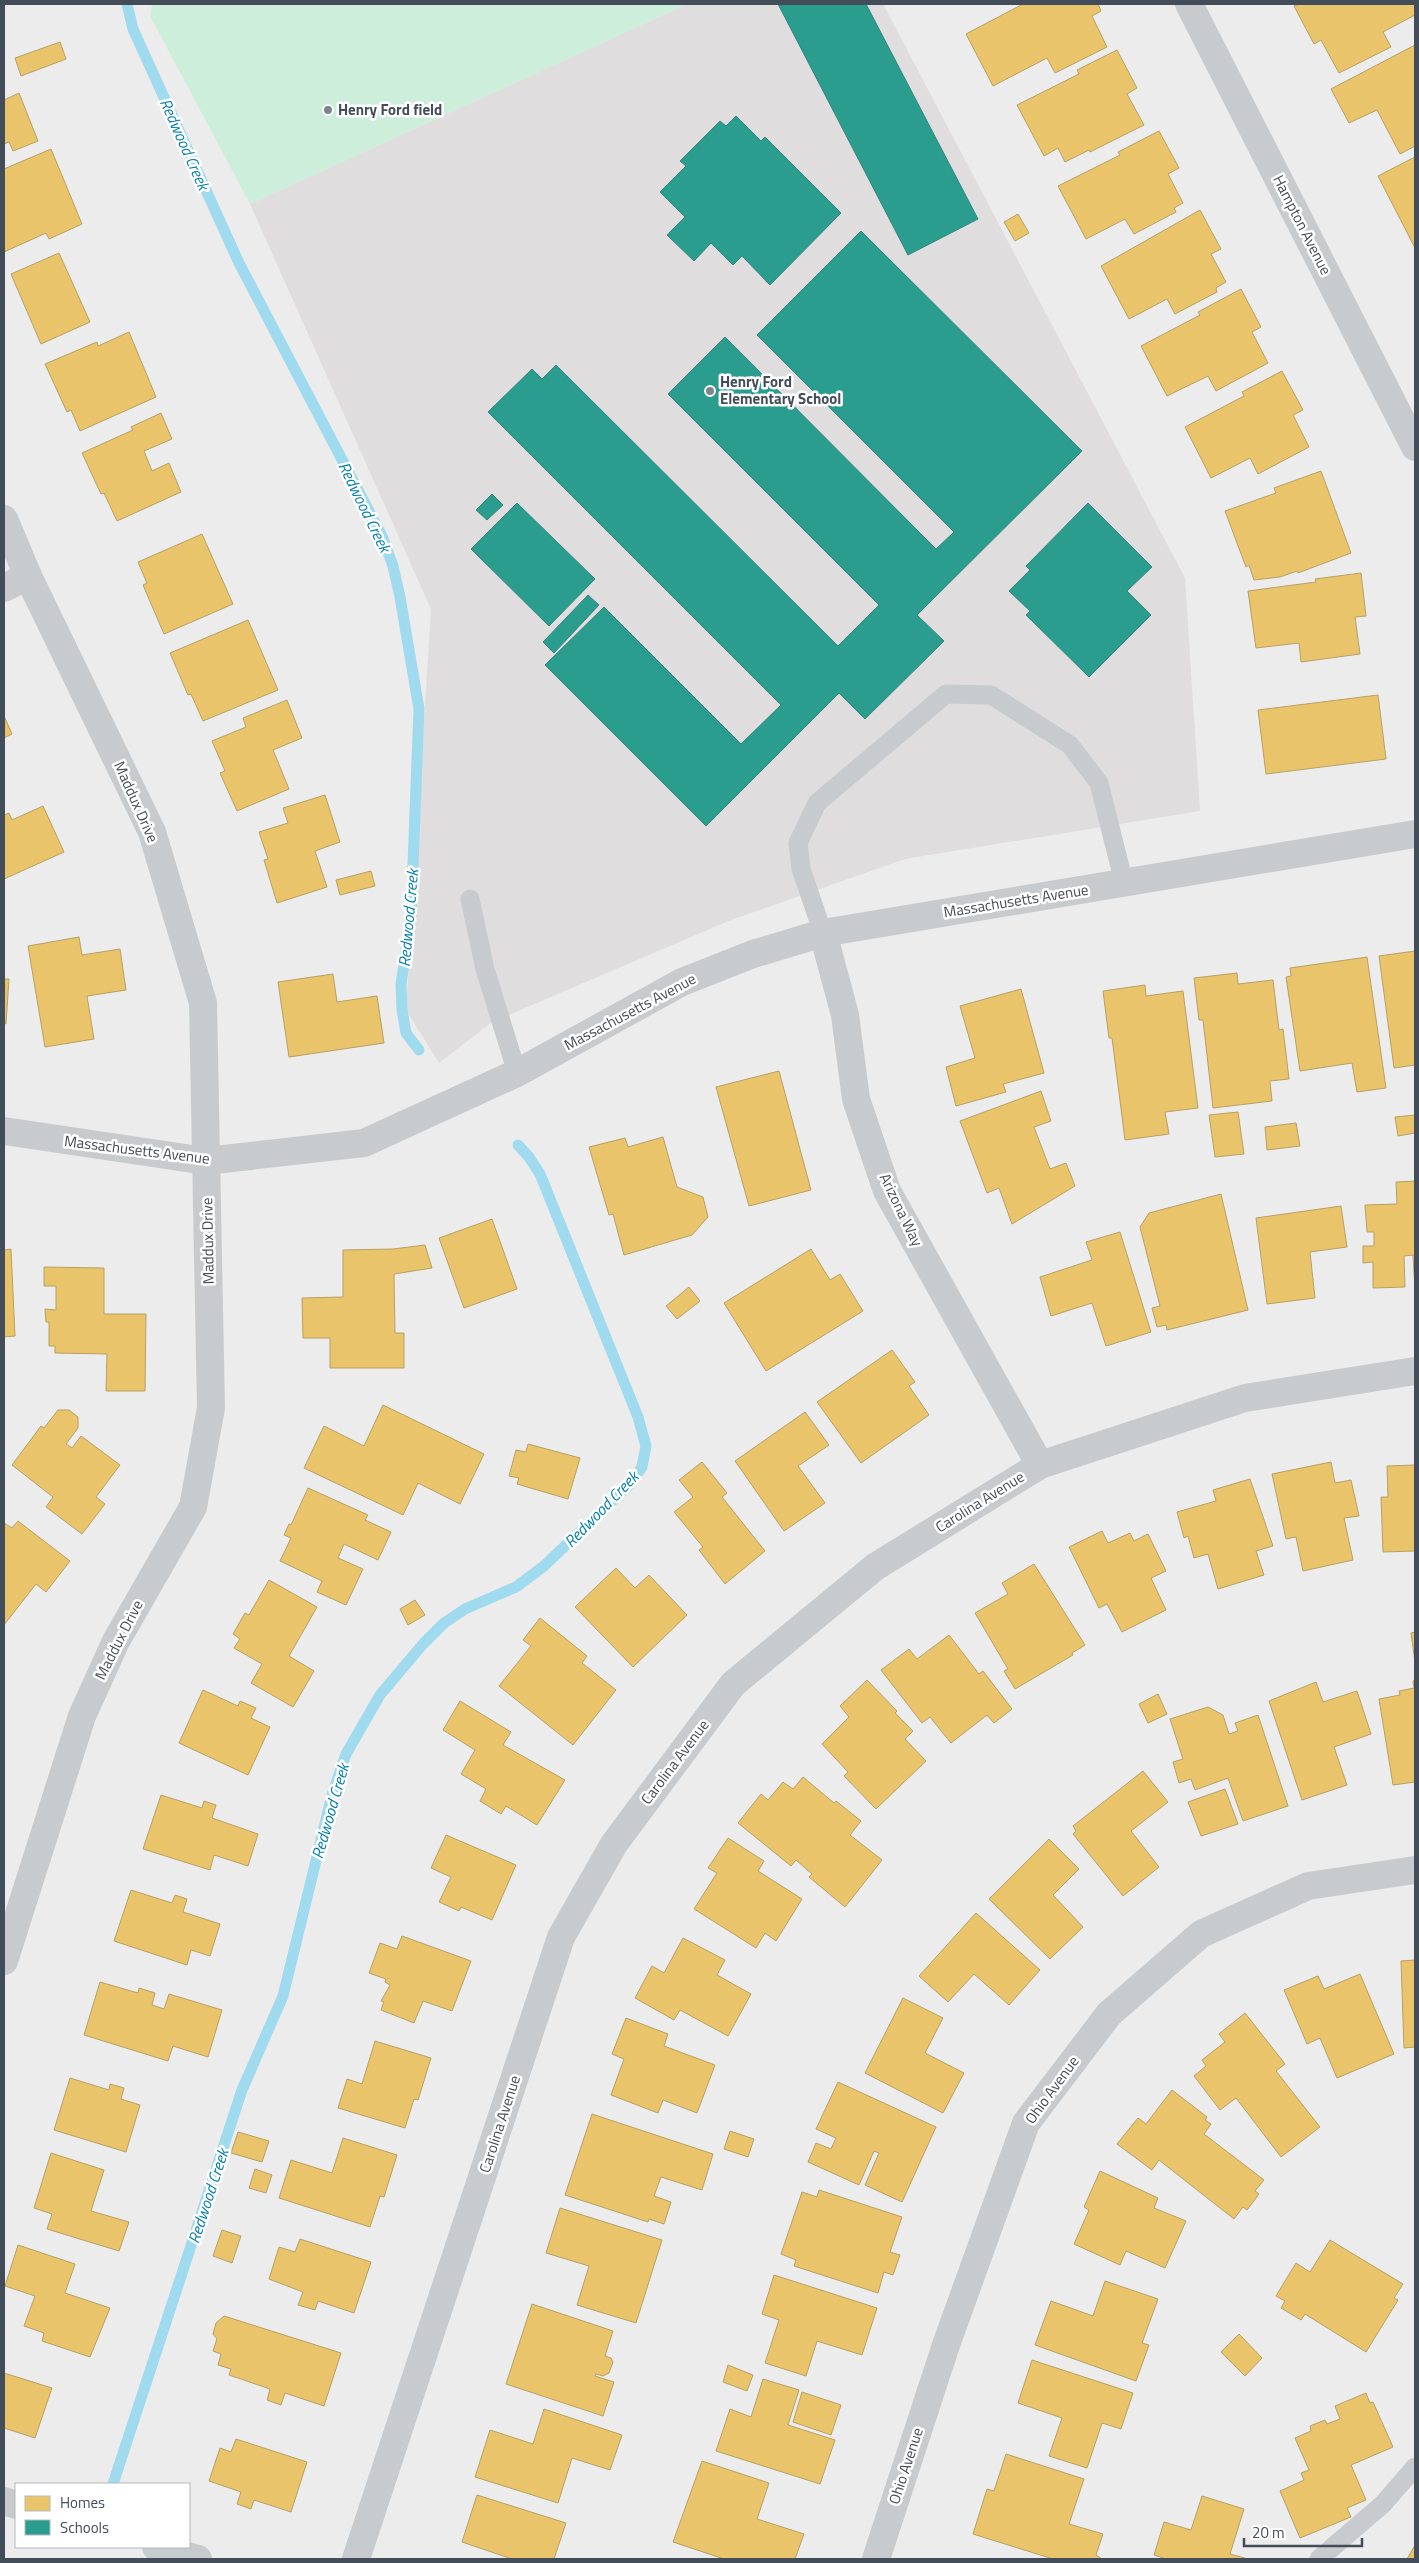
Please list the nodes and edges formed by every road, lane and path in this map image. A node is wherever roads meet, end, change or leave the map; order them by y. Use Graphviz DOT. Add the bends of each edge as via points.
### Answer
graph roads {
  1 [pos="1190,4"];
  2 [pos="1415,447"];
  3 [pos="4,519"];
  4 [pos="28,576"];
  5 [pos="4,588"];
  6 [pos="1415,834"];
  7 [pos="1124,883"];
  8 [pos="470,899"];
  9 [pos="823,932"];
  10 [pos="517,1072"];
  11 [pos="4,1131"];
  12 [pos="206,1161"];
  13 [pos="1415,1371"];
  14 [pos="1040,1464"];
  15 [pos="1415,1870"];
  16 [pos="4,1961"];
  17 [pos="1415,2467"];
  18 [pos="160,2548"];
  19 [pos="198,2559"];
  20 [pos="356,2559"];
  21 [pos="876,2559"];
  22 [pos="1319,2559"];
  1 -- 2 [label="street, Hampton Avenue"];
  3 -- 4 [label="street, Maddux Drive"];
  4 -- 5 [label="street"];
  4 -- 12 [label="street, Maddux Drive" via="152,832 203,1003"];
  6 -- 7 [label="street, Massachusetts Avenue"];
  7 -- 9 [label="street, Massachusetts Avenue"];
  7 -- 9 [label="lane" via="1099,783 1070,745 991,695 946,694 817,803 798,843 801,869"];
  8 -- 10 [label="lane" via="496,1009"];
  9 -- 10 [label="street, Massachusetts Avenue" via="753,954 682,982"];
  9 -- 14 [label="street, Arizona Way" via="845,1015 856,1099 888,1191"];
  10 -- 12 [label="street, Massachusetts Avenue" via="364,1143"];
  11 -- 12 [label="street, Massachusetts Avenue"];
  12 -- 16 [label="street, Maddux Drive" via="211,1408 193,1507 116,1641 82,1716"];
  13 -- 14 [label="street, Carolina Avenue" via="1245,1398"];
  14 -- 20 [label="street, Carolina Avenue" via="874,1567 733,1684 614,1844 561,1937"];
  15 -- 21 [label="street, Ohio Avenue" via="1308,1886 1201,1934 1109,2014 1026,2124 946,2345"];
  17 -- 22 [label="lane" via="1383,2504"];
  18 -- 19 [label="street"];
}
